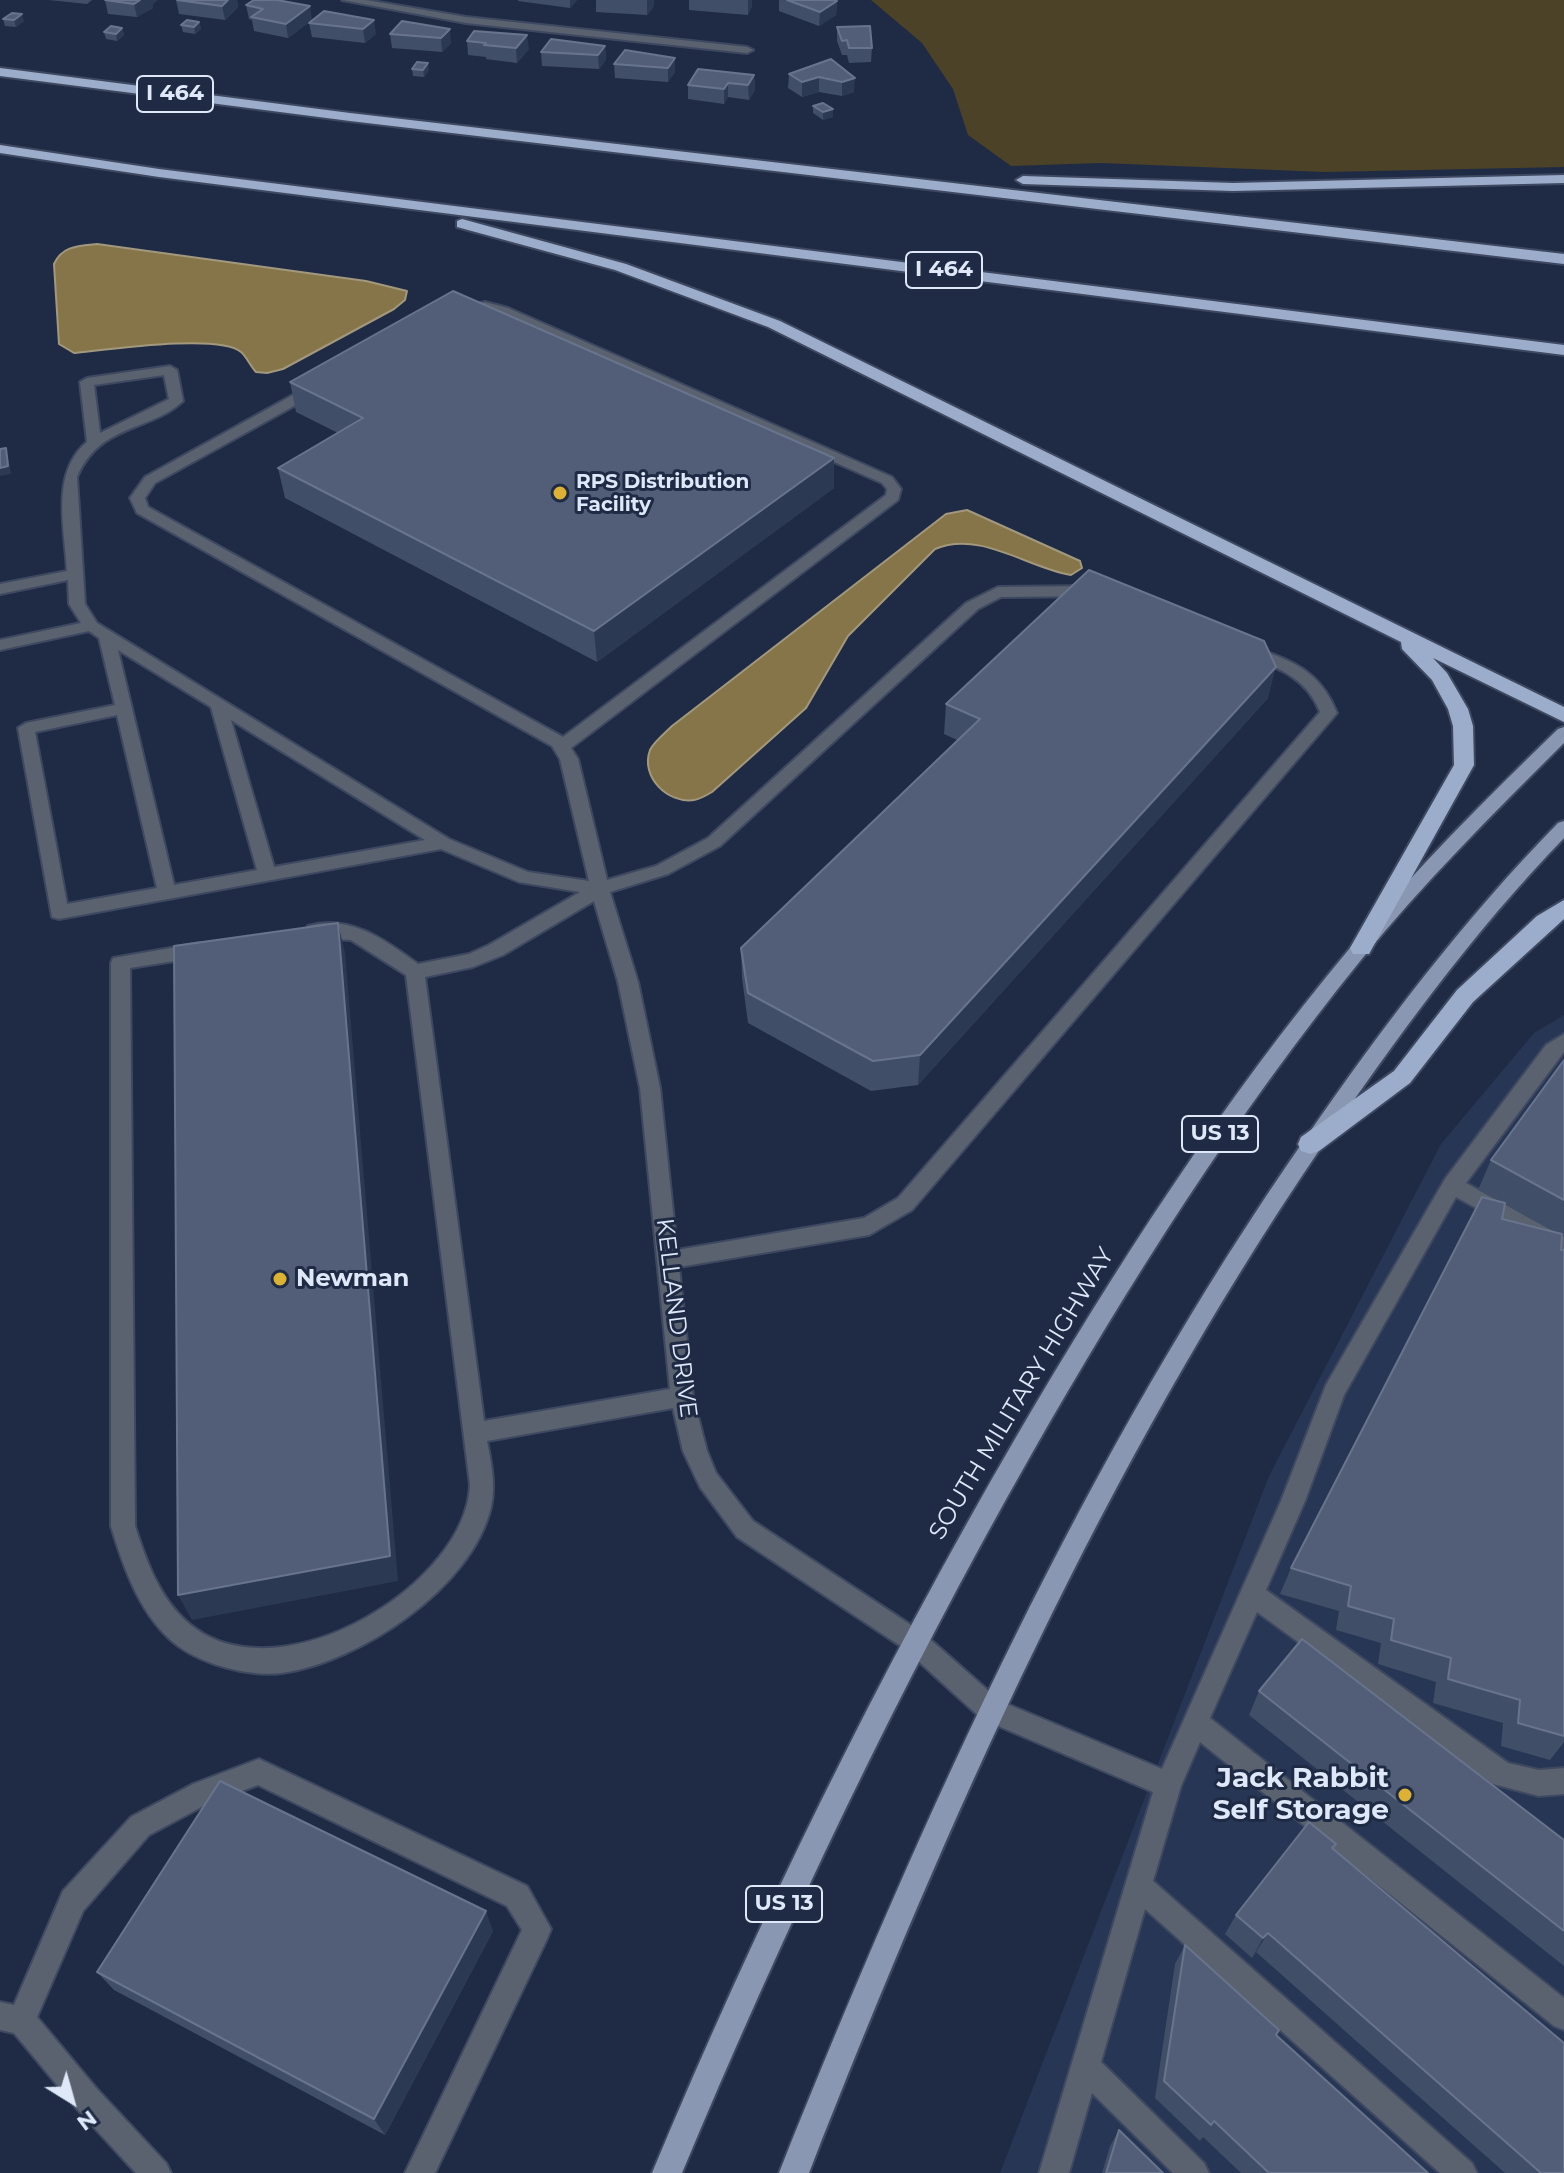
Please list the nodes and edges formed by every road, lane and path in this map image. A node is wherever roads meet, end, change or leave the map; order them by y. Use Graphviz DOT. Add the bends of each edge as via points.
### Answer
graph roads {
  1 [pos="347,0"];
  2 [pos="379,3"];
  3 [pos="747,50"];
  4 [pos="0,72"];
  5 [pos="350,117"];
  6 [pos="0,149"];
  7 [pos="1564,179"];
  8 [pos="323,194"];
  9 [pos="1564,259"];
  10 [pos="445,316"];
  11 [pos="1564,350"];
  12 [pos="324,383"];
  13 [pos="94,443"];
  14 [pos="75,574"];
  15 [pos="0,589"];
  16 [pos="1109,597"];
  17 [pos="1381,624"];
  18 [pos="91,626"];
  19 [pos="107,636"];
  20 [pos="1226,642"];
  21 [pos="0,645"];
  22 [pos="218,704"];
  23 [pos="124,708"];
  24 [pos="1564,715"];
  25 [pos="1564,733"];
  26 [pos="561,747"];
  27 [pos="1564,827"];
  28 [pos="443,843"];
  29 [pos="267,874"];
  30 [pos="600,889"];
  31 [pos="167,893"];
  32 [pos="1564,908"];
  33 [pos="286,936"];
  34 [pos="226,945"];
  35 [pos="1361,948"];
  36 [pos="415,972"];
  37 [pos="1564,1041"];
  38 [pos="1310,1144"];
  39 [pos="1452,1185"];
  40 [pos="1564,1247"];
  41 [pos="668,1260"];
  42 [pos="682,1397"];
  43 [pos="474,1433"];
  44 [pos="1252,1594"];
  45 [pos="914,1641"];
  46 [pos="991,1710"];
  47 [pos="1195,1722"];
  48 [pos="1564,1781"];
  49 [pos="1168,1785"];
  50 [pos="1138,1885"];
  51 [pos="1564,2016"];
  52 [pos="11,2018"];
  53 [pos="1085,2067"];
  54 [pos="156,2173"];
  55 [pos="420,2173"];
  56 [pos="667,2173"];
  57 [pos="794,2173"];
  58 [pos="1054,2173"];
  59 [pos="1194,2173"];
  60 [pos="1462,2173"];
  1 -- 2 [label="street"];
  2 -- 3 [label="street" via="466,20"];
  4 -- 5 [label="highway, I 464"];
  5 -- 7 [label="highway" via="1110,185"];
  5 -- 9 [label="highway, I 464"];
  6 -- 8 [label="highway, I 464"];
  8 -- 11 [label="highway, I 464"];
  8 -- 17 [label="highway" via="589,256 716,299"];
  10 -- 26 [label="street" via="485,306 503,311 887,480 894,489 893,497"];
  12 -- 26 [label="street" via="150,480 137,498 142,510"];
  13 -- 13 [label="street" via="87,382 170,370 176,401"];
  13 -- 14 [label="street" via="73,464 70,477"];
  14 -- 15 [label="street"];
  14 -- 18 [label="street" via="77,604"];
  16 -- 30 [label="street" via="1095,591 998,592 972,606 714,842 662,870"];
  17 -- 24 [label="highway"];
  17 -- 35 [label="highway" via="1415,649 1440,677 1458,709 1465,756 1459,777"];
  18 -- 19 [label="street"];
  18 -- 21 [label="street"];
  19 -- 22 [label="street"];
  19 -- 23 [label="street"];
  20 -- 41 [label="street" via="1299,670 1315,684 1329,713 905,1204 869,1226"];
  22 -- 28 [label="street"];
  22 -- 29 [label="street"];
  23 -- 31 [label="street"];
  23 -- 31 [label="street" via="26,728 59,912"];
  25 -- 35 [label="main road, SOUTH MILITARY HIGHWAY / US 13" via="1473,822"];
  26 -- 30 [label="street, KELLAND DRIVE" via="574,776"];
  27 -- 38 [label="main road" via="1409,1007"];
  28 -- 29 [label="street"];
  28 -- 30 [label="street" via="525,878"];
  29 -- 31 [label="street"];
  30 -- 36 [label="street" via="496,950"];
  30 -- 41 [label="street, KELLAND DRIVE" via="628,982 650,1088"];
  32 -- 38 [label="highway" via="1465,996 1402,1077"];
  33 -- 36 [label="street" via="331,928 361,934"];
  34 -- 43 [label="street" via="120,963 123,1526 136,1570 164,1617 187,1638 233,1658 282,1662 332,1648 398,1612 444,1570 476,1516 482,1486"];
  35 -- 45 [label="main road, SOUTH MILITARY HIGHWAY / US 13" via="1238,1107 1110,1298"];
  36 -- 43 [label="street"];
  37 -- 39 [label="street"];
  38 -- 46 [label="main road" via="1174,1360"];
  39 -- 40 [label="street"];
  39 -- 44 [label="street" via="1334,1392"];
  41 -- 42 [label="street, KELLAND DRIVE"];
  42 -- 43 [label="street"];
  42 -- 45 [label="street, KELLAND DRIVE" via="708,1480 745,1529"];
  44 -- 47 [label="street"];
  44 -- 48 [label="street" via="1502,1775 1539,1783"];
  45 -- 46 [label="street, KELLAND DRIVE"];
  45 -- 56 [label="main road, SOUTH MILITARY HIGHWAY / US 13" via="782,1909"];
  46 -- 49 [label="street, KELLAND DRIVE"];
  46 -- 57 [label="main road" via="925,1851"];
  47 -- 49 [label="street"];
  47 -- 51 [label="street"];
  49 -- 50 [label="street"];
  50 -- 53 [label="street"];
  50 -- 60 [label="street"];
  52 -- 54 [label="street"];
  52 -- 55 [label="street" via="73,1901 140,1826 202,1793 259,1772 517,1896 537,1929"];
  53 -- 58 [label="street"];
  53 -- 59 [label="street"];
}
